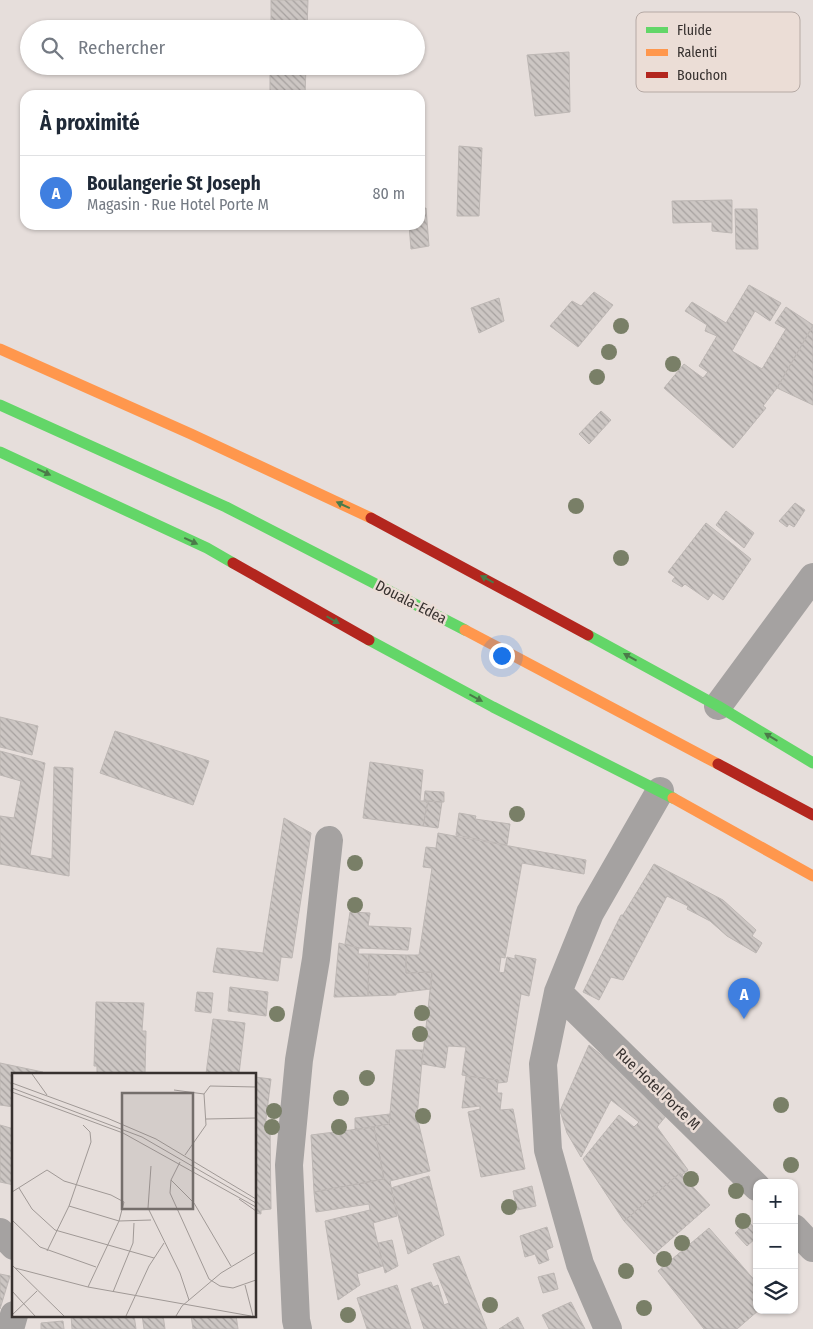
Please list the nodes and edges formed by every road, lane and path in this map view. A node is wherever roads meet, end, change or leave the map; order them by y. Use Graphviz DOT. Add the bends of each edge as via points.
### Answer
graph roads {
  1 [pos="0,349"];
  2 [pos="0,405"];
  3 [pos="0,452"];
  4 [pos="813,577"];
  5 [pos="718,706"];
  6 [pos="813,762"];
  7 [pos="660,791"];
  8 [pos="813,815"];
  9 [pos="329,840"];
  10 [pos="813,876"];
  11 [pos="558,992"];
  12 [pos="753,1183"];
  13 [pos="0,1232"];
  14 [pos="798,1232"];
  15 [pos="12,1244"];
  16 [pos="813,1248"];
  17 [pos="14,1316"];
  18 [pos="10,1329"];
  19 [pos="298,1329"];
  20 [pos="608,1329"];
  5 -- 1 [label="main road, one-way" via="390,527"];
  2 -- 8 [label="main road, Douala-Edea" via="226,507 522,659"];
  3 -- 7 [label="main road, one-way" via="206,548 380,647"];
  4 -- 5 [label="street"];
  6 -- 5 [label="main road, one-way"];
  7 -- 10 [label="main road"];
  7 -- 11 [label="street" via="590,913"];
  9 -- 19 [label="street" via="316,959 299,1060 289,1165"];
  11 -- 12 [label="street, Rue Hotel Porte M"];
  11 -- 20 [label="street" via="543,1064 548,1150 580,1264"];
  13 -- 15 [label="street"];
  14 -- 16 [label="street"];
  17 -- 18 [label="street"];
}
